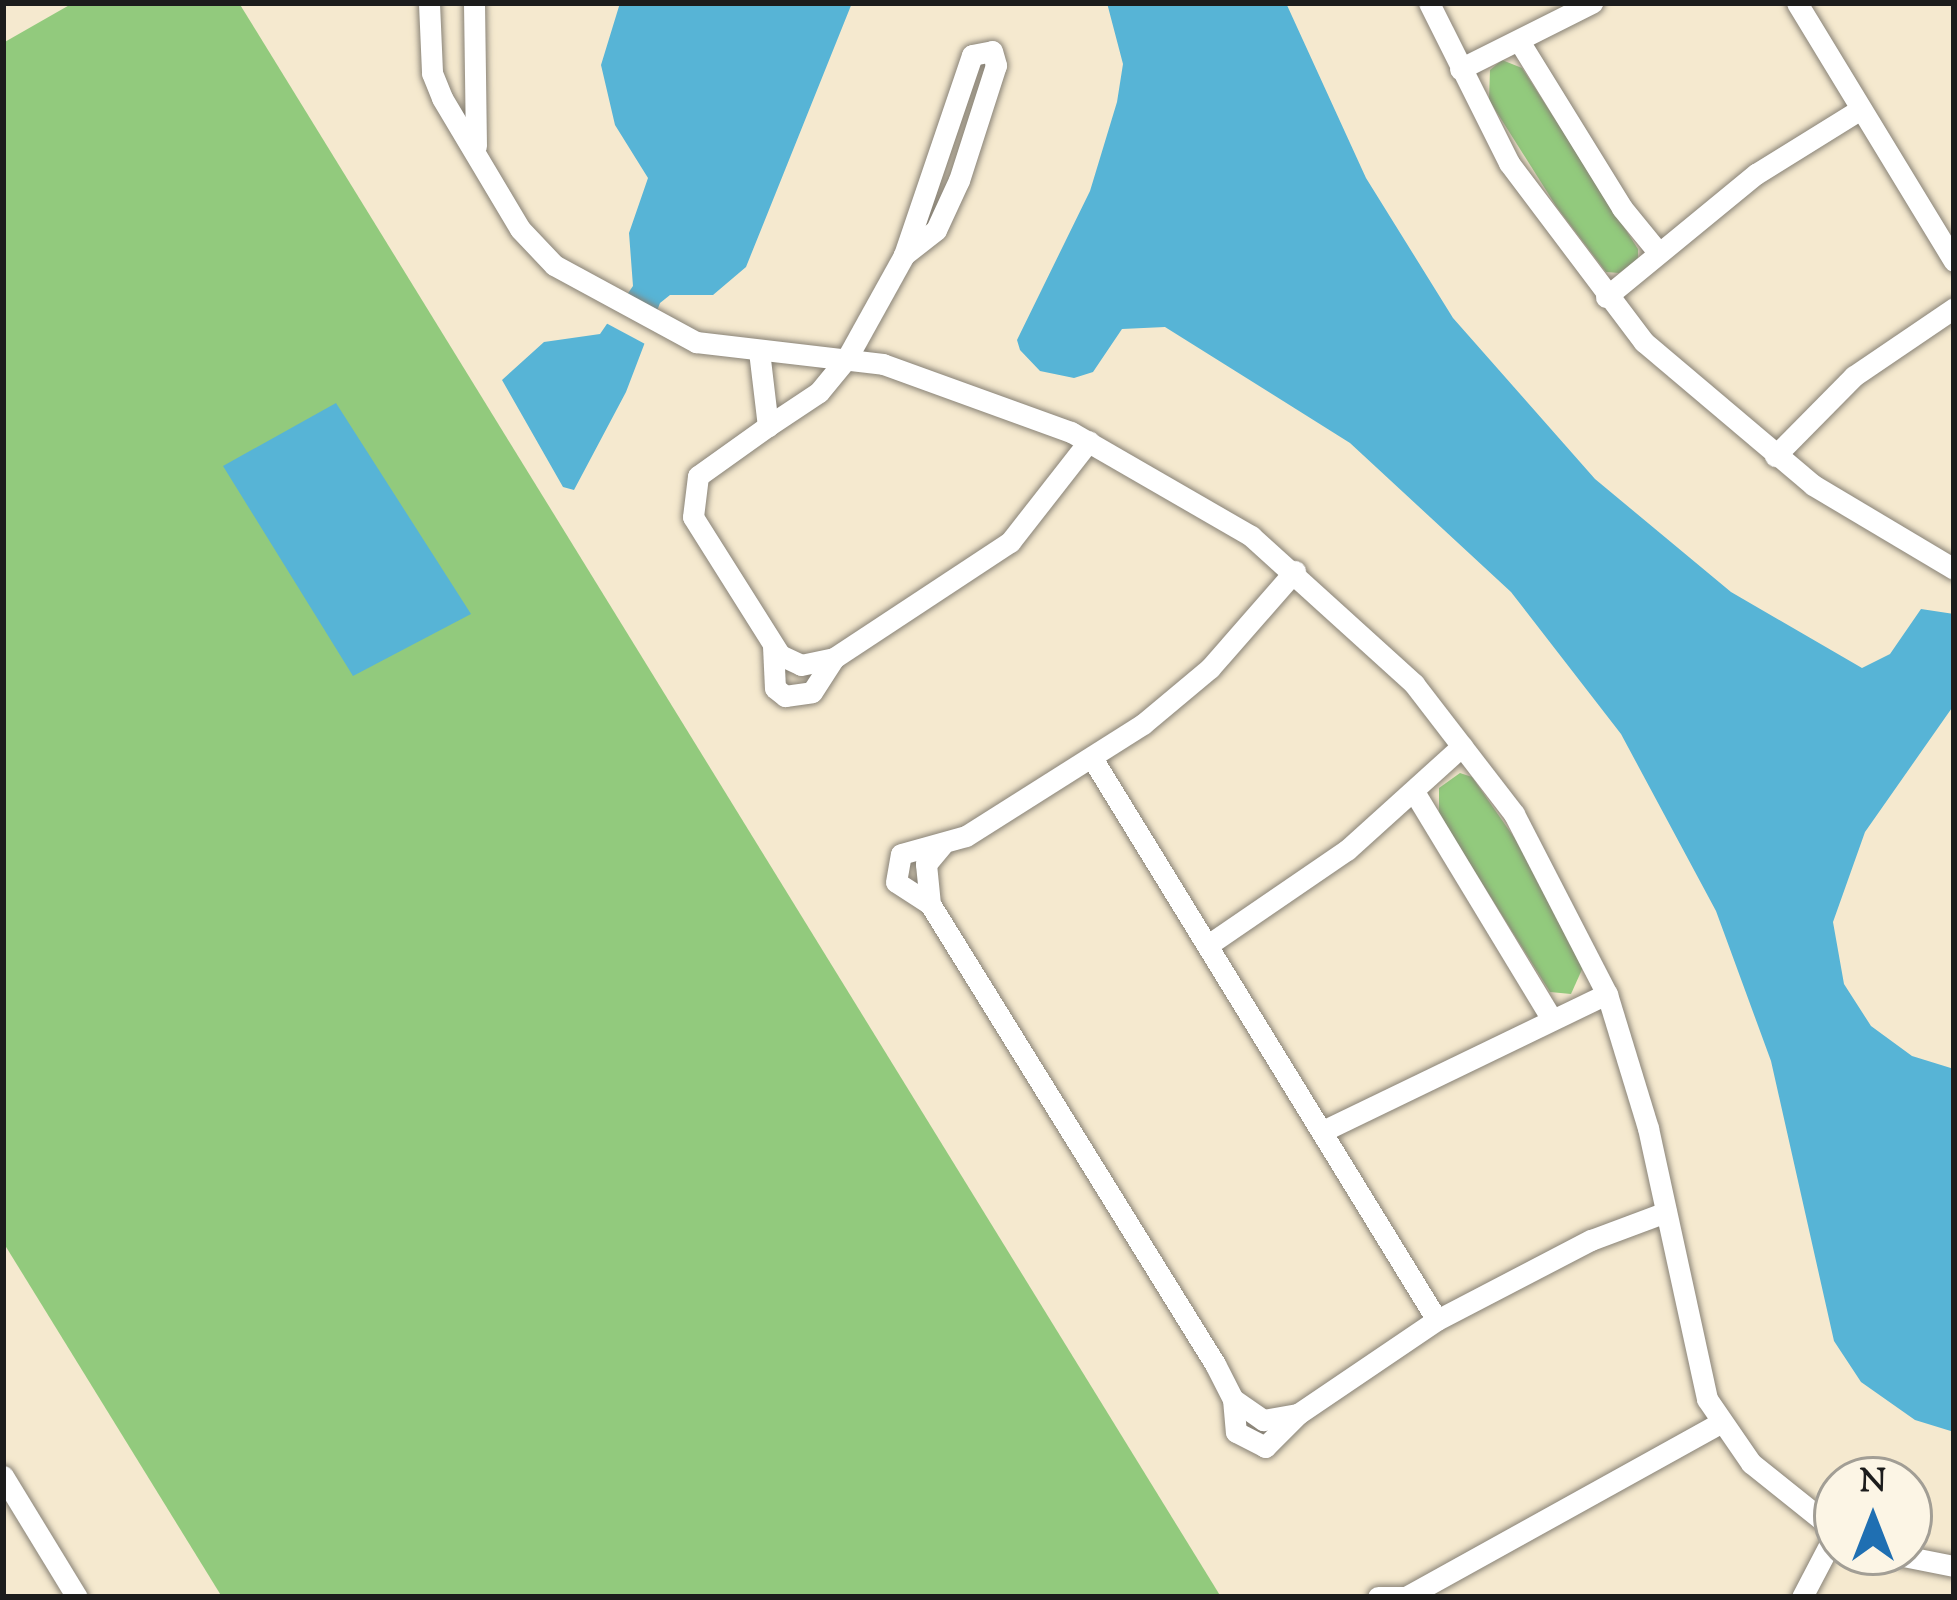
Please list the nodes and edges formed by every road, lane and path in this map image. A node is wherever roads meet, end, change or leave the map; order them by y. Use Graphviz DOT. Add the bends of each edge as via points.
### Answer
graph roads {
  1 [pos="429,3"];
  2 [pos="474,3"];
  3 [pos="1429,3"];
  4 [pos="1592,3"];
  5 [pos="1797,3"];
  6 [pos="1519,41"];
  7 [pos="1460,69"];
  8 [pos="1862,109"];
  9 [pos="476,153"];
  10 [pos="1658,252"];
  11 [pos="904,255"];
  12 [pos="1954,261"];
  13 [pos="1606,297"];
  14 [pos="1954,308"];
  15 [pos="759,351"];
  16 [pos="847,358"];
  17 [pos="768,426"];
  18 [pos="1089,441"];
  19 [pos="1775,456"];
  20 [pos="1954,569"];
  21 [pos="1294,571"];
  22 [pos="772,646"];
  23 [pos="834,658"];
  24 [pos="1462,746"];
  25 [pos="1092,758"];
  26 [pos="1416,796"];
  27 [pos="1208,944"];
  28 [pos="1607,994"];
  29 [pos="1550,1016"];
  30 [pos="1323,1131"];
  31 [pos="1666,1212"];
  32 [pos="1437,1320"];
  33 [pos="1720,1423"];
  34 [pos="3,1476"];
  35 [pos="1813,1516"];
  36 [pos="77,1597"];
  37 [pos="1378,1597"];
  38 [pos="1406,1597"];
  1 -- 9 [label="street" via="432,74"];
  2 -- 9 [label="street"];
  3 -- 7 [label="street"];
  4 -- 6 [label="street"];
  5 -- 8 [label="street"];
  6 -- 7 [label="street"];
  6 -- 10 [label="street"];
  7 -- 13 [label="street" via="1538,209"];
  8 -- 10 [label="street" via="1756,174"];
  8 -- 12 [label="street"];
  9 -- 15 [label="street" via="533,246 606,300 664,329"];
  10 -- 13 [label="street"];
  11 -- 11 [label="street" via="936,230 959,180 996,65 992,51 978,49 969,62"];
  11 -- 16 [label="street"];
  13 -- 19 [label="street" via="1682,381"];
  14 -- 19 [label="street" via="1854,376"];
  15 -- 16 [label="street"];
  15 -- 17 [label="street"];
  16 -- 17 [label="street" via="819,392"];
  16 -- 18 [label="street" via="968,390"];
  17 -- 22 [label="street" via="706,466 691,502"];
  18 -- 21 [label="street" via="1210,507"];
  18 -- 23 [label="street" via="1010,542"];
  19 -- 20 [label="street"];
  21 -- 24 [label="street" via="1414,684"];
  21 -- 25 [label="street" via="1210,668"];
  22 -- 23 [label="street" via="801,665"];
  22 -- 23 [label="street" via="772,680 785,696 812,692"];
  24 -- 26 [label="street"];
  24 -- 28 [label="street" via="1534,848"];
  25 -- 27 [label="street"];
  25 -- 32 [label="street" via="942,845 926,864 929,904 1233,1399 1263,1420 1298,1414"];
  26 -- 27 [label="street"];
  26 -- 29 [label="street"];
  27 -- 30 [label="street"];
  28 -- 29 [label="street"];
  28 -- 31 [label="street"];
  29 -- 30 [label="street"];
  30 -- 32 [label="street"];
  31 -- 32 [label="street" via="1591,1240"];
  31 -- 33 [label="street" via="1691,1351"];
  33 -- 35 [label="street" via="1777,1490"];
  33 -- 38 [label="street"];
  34 -- 36 [label="street"];
  37 -- 38 [label="street"];
}
